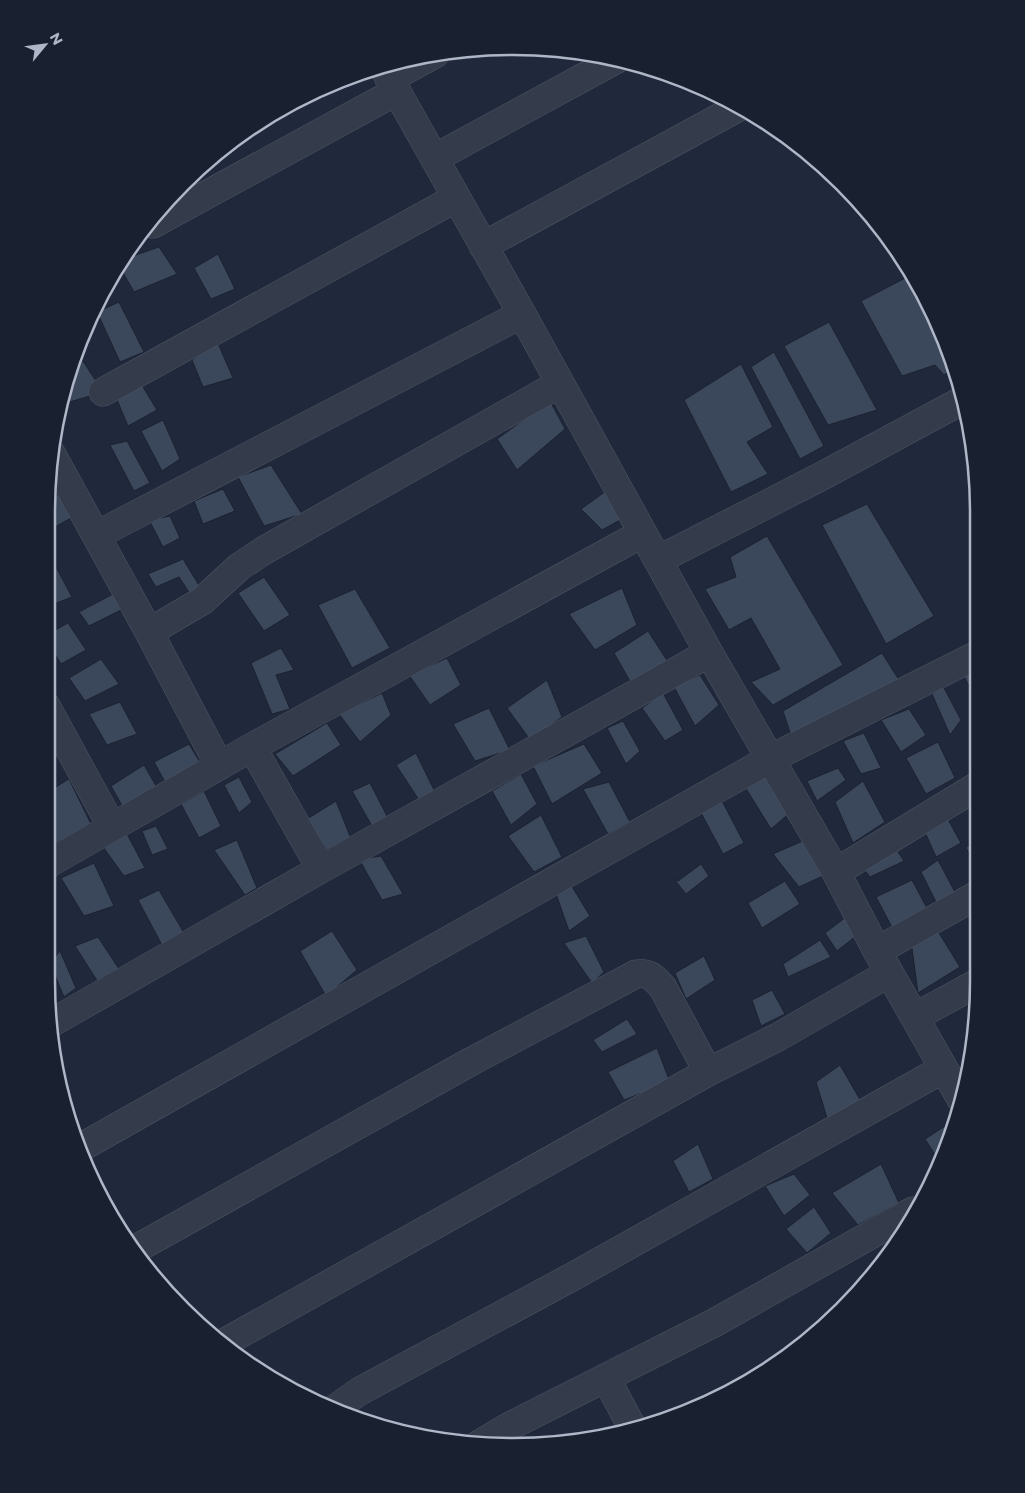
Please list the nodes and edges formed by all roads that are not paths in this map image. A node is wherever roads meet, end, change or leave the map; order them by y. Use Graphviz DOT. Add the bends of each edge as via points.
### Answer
graph roads {
  1 [pos="607,65"];
  2 [pos="412,67"];
  3 [pos="390,79"];
  4 [pos="733,111"];
  5 [pos="435,158"];
  6 [pos="456,198"];
  7 [pos="164,217"];
  8 [pos="483,246"];
  9 [pos="522,314"];
  10 [pos="559,384"];
  11 [pos="103,392"];
  12 [pos="956,404"];
  13 [pos="58,465"];
  14 [pos="643,533"];
  15 [pos="97,535"];
  16 [pos="658,560"];
  17 [pos="149,632"];
  18 [pos="708,653"];
  19 [pos="970,659"];
  20 [pos="55,722"];
  21 [pos="252,746"];
  22 [pos="770,759"];
  23 [pos="219,765"];
  24 [pos="970,791"];
  25 [pos="112,827"];
  26 [pos="55,860"];
  27 [pos="320,869"];
  28 [pos="836,872"];
  29 [pos="970,900"];
  30 [pos="883,962"];
  31 [pos="970,987"];
  32 [pos="916,1017"];
  33 [pos="57,1020"];
  34 [pos="943,1068"];
  35 [pos="708,1072"];
  36 [pos="956,1091"];
  37 [pos="86,1145"];
  38 [pos="905,1216"];
  39 [pos="141,1246"];
  40 [pos="230,1340"];
  41 [pos="606,1378"];
  42 [pos="341,1404"];
  43 [pos="630,1422"];
  44 [pos="515,1435"];
  1 -- 5 [label="street"];
  2 -- 3 [label="street"];
  3 -- 5 [label="street"];
  3 -- 7 [label="street"];
  4 -- 8 [label="street"];
  5 -- 6 [label="street"];
  6 -- 8 [label="street"];
  6 -- 11 [label="street"];
  8 -- 9 [label="street"];
  9 -- 10 [label="street"];
  9 -- 15 [label="street"];
  10 -- 14 [label="street"];
  10 -- 17 [label="street" via="263,551 239,567 202,601"];
  12 -- 16 [label="street"];
  13 -- 15 [label="street"];
  14 -- 16 [label="street"];
  14 -- 21 [label="street"];
  15 -- 17 [label="street"];
  16 -- 18 [label="street"];
  17 -- 23 [label="street"];
  18 -- 22 [label="street"];
  18 -- 27 [label="street"];
  19 -- 22 [label="street"];
  20 -- 25 [label="street"];
  21 -- 23 [label="street"];
  21 -- 27 [label="street"];
  22 -- 28 [label="street"];
  22 -- 37 [label="street"];
  23 -- 25 [label="street"];
  24 -- 28 [label="street"];
  25 -- 26 [label="street"];
  27 -- 33 [label="street"];
  28 -- 30 [label="street"];
  29 -- 30 [label="street"];
  30 -- 32 [label="street"];
  30 -- 35 [label="street" via="778,1037"];
  31 -- 32 [label="street"];
  32 -- 34 [label="street"];
  34 -- 36 [label="street"];
  34 -- 42 [label="street"];
  35 -- 39 [label="street" via="662,988 653,976 636,974 472,1061"];
  35 -- 40 [label="street"];
  38 -- 41 [label="street" via="714,1323"];
  41 -- 43 [label="street"];
  41 -- 44 [label="street"];
}
